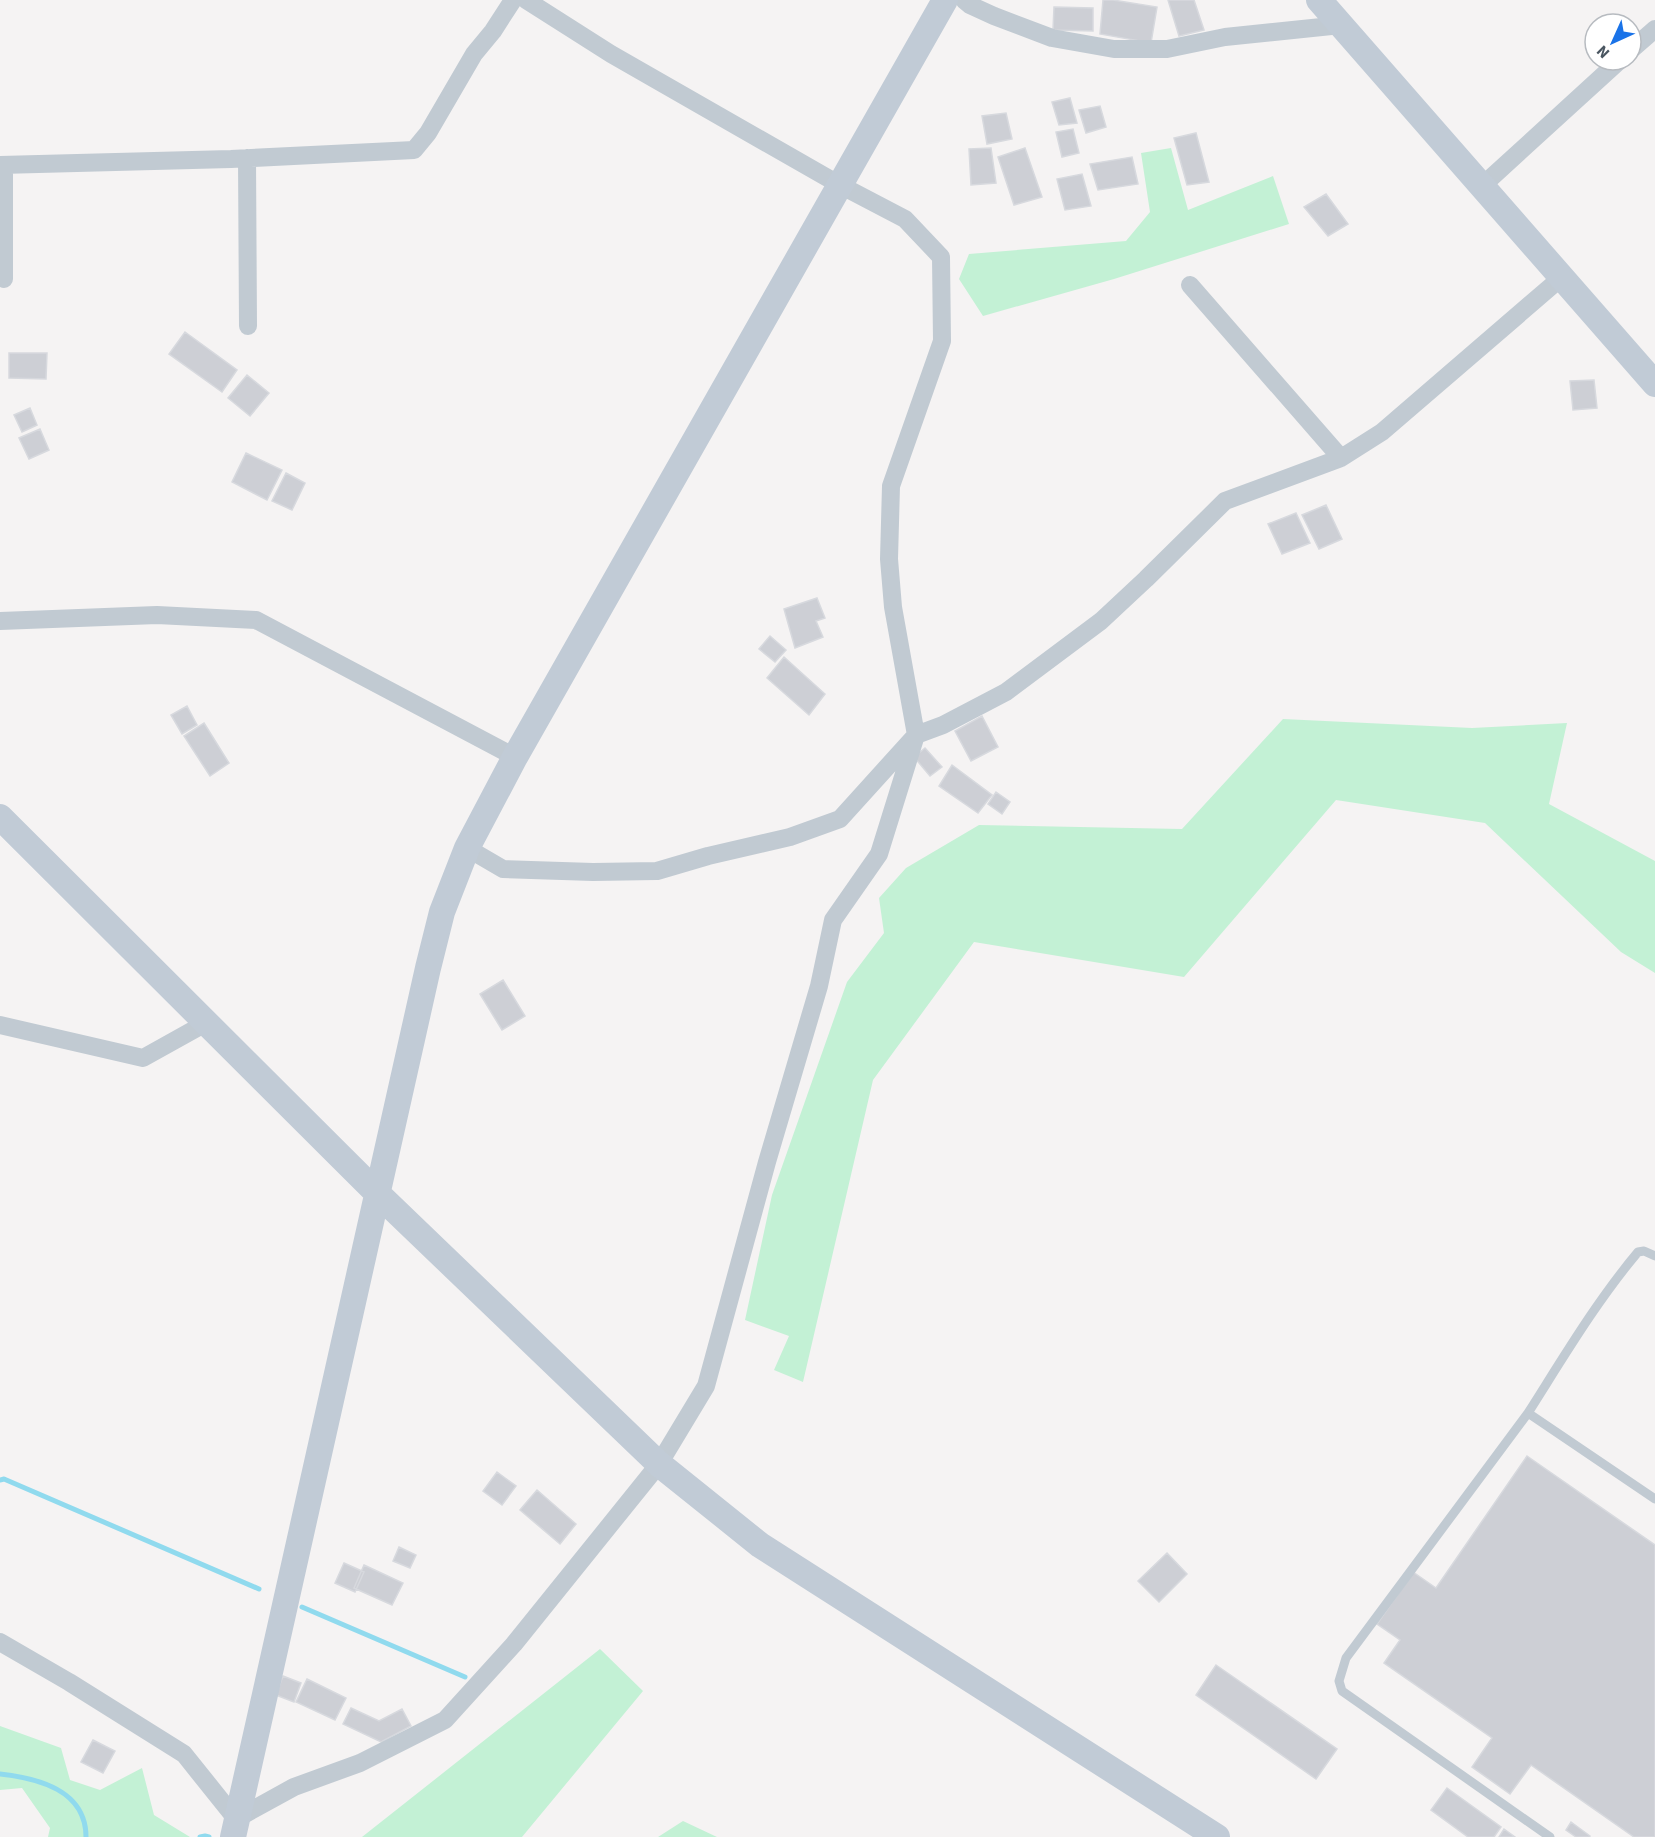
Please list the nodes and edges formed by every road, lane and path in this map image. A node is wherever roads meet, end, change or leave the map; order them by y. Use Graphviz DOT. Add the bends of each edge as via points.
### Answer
graph roads {
  1 [pos="513,0"];
  2 [pos="526,0"];
  3 [pos="945,0"];
  4 [pos="964,0"];
  5 [pos="1319,0"];
  6 [pos="1341,25"];
  7 [pos="1655,29"];
  8 [pos="1643,40"];
  9 [pos="1607,72"];
  10 [pos="247,158"];
  11 [pos="2,165"];
  12 [pos="840,185"];
  13 [pos="1482,186"];
  14 [pos="1562,277"];
  15 [pos="4,279"];
  16 [pos="1190,285"];
  17 [pos="248,326"];
  18 [pos="1655,384"];
  19 [pos="1341,458"];
  20 [pos="0,621"];
  21 [pos="916,735"];
  22 [pos="515,757"];
  23 [pos="0,816"];
  24 [pos="467,848"];
  25 [pos="206,1023"];
  26 [pos="0,1025"];
  27 [pos="377,1193"];
  28 [pos="1655,1256"];
  29 [pos="1528,1413"];
  30 [pos="659,1464"];
  31 [pos="1655,1499"];
  32 [pos="0,1642"];
  33 [pos="235,1828"];
  34 [pos="1217,1837"];
  35 [pos="1550,1837"];
  1 -- 10 [label="street" via="414,150"];
  2 -- 12 [label="street" via="611,54"];
  3 -- 12 [label="street"];
  4 -- 6 [label="street" via="1052,38 1114,49 1167,49 1225,37"];
  5 -- 6 [label="street"];
  6 -- 13 [label="street"];
  7 -- 8 [label="street"];
  9 -- 13 [label="street"];
  10 -- 11 [label="street"];
  10 -- 17 [label="street"];
  11 -- 15 [label="street"];
  12 -- 21 [label="street" via="905,219 941,257 942,341 891,486 889,559 893,607"];
  12 -- 22 [label="street"];
  13 -- 14 [label="street"];
  14 -- 18 [label="street"];
  14 -- 19 [label="street" via="1382,432"];
  16 -- 19 [label="street"];
  19 -- 21 [label="street" via="1225,501 1101,621 1006,692"];
  20 -- 22 [label="street" via="157,615 256,620"];
  21 -- 24 [label="street" via="840,819 790,837 657,871 504,869"];
  21 -- 30 [label="street" via="879,854 833,920 819,986 706,1386"];
  22 -- 24 [label="street"];
  23 -- 25 [label="street"];
  24 -- 27 [label="street" via="442,912"];
  25 -- 26 [label="street" via="143,1058"];
  25 -- 27 [label="street"];
  27 -- 30 [label="street"];
  27 -- 33 [label="street"];
  28 -- 29 [label="lane" via="1638,1252 1619,1274"];
  29 -- 31 [label="lane"];
  29 -- 35 [label="lane" via="1346,1658 1339,1681 1342,1691"];
  30 -- 33 [label="street" via="514,1644 445,1720 360,1763 294,1787"];
  30 -- 34 [label="street" via="760,1545"];
  32 -- 33 [label="street" via="184,1754"];
}
